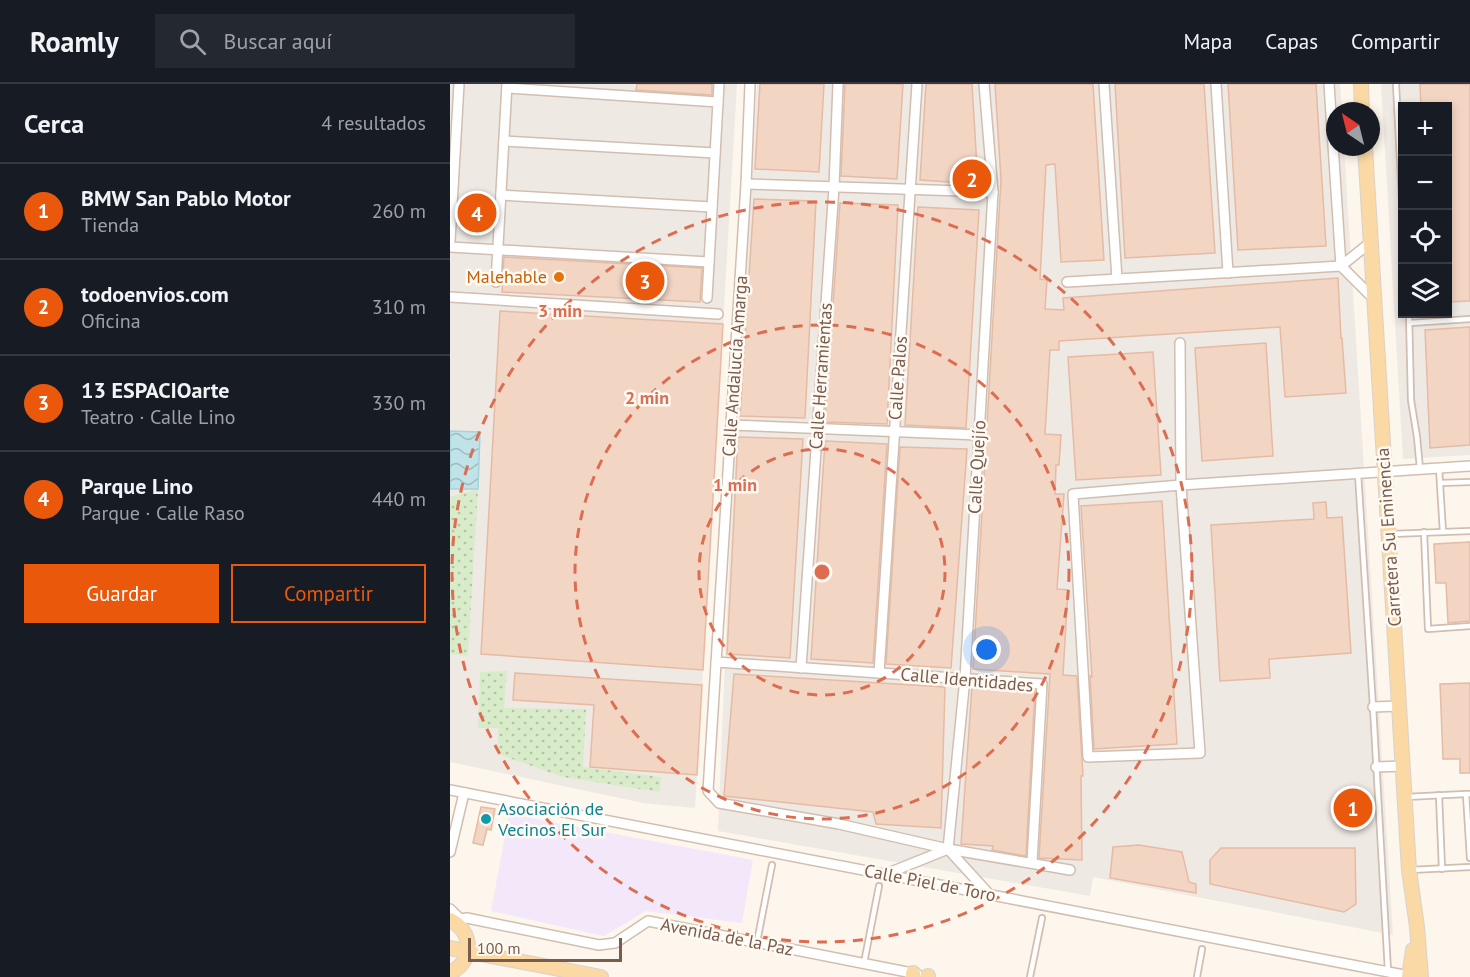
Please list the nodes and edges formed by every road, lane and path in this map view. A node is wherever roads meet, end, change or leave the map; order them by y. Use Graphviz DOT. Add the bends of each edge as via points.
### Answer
graph roads {
  1 [pos="459,84"];
  2 [pos="719,84"];
  3 [pos="750,84"];
  4 [pos="838,84"];
  5 [pos="917,84"];
  6 [pos="984,84"];
  7 [pos="1104,84"];
  8 [pos="1216,84"];
  9 [pos="1329,84"];
  10 [pos="1361,84"];
  11 [pos="1396,84"];
  12 [pos="507,86"];
  13 [pos="718,102"];
  14 [pos="1362,102"];
  15 [pos="504,141"];
  16 [pos="715,153"];
  17 [pos="1366,156"];
  18 [pos="1400,156"];
  19 [pos="746,184"];
  20 [pos="834,186"];
  21 [pos="910,189"];
  22 [pos="993,192"];
  23 [pos="501,195"];
  24 [pos="712,207"];
  25 [pos="450,241"];
  26 [pos="1371,242"];
  27 [pos="450,247"];
  28 [pos="498,250"];
  29 [pos="709,262"];
  30 [pos="1341,266"];
  31 [pos="1228,273"];
  32 [pos="1117,279"];
  33 [pos="496,282"];
  34 [pos="1067,282"];
  35 [pos="450,297"];
  36 [pos="707,298"];
  37 [pos="1374,299"];
  38 [pos="718,314"];
  39 [pos="1409,318"];
  40 [pos="1470,320"];
  41 [pos="1410,323"];
  42 [pos="1180,343"];
  43 [pos="731,425"];
  44 [pos="818,429"];
  45 [pos="895,432"];
  46 [pos="979,435"];
  47 [pos="1470,466"];
  48 [pos="1439,468"];
  49 [pos="1420,469"];
  50 [pos="1385,471"];
  51 [pos="1358,474"];
  52 [pos="1470,482"];
  53 [pos="1440,483"];
  54 [pos="1181,485"];
  55 [pos="1470,531"];
  56 [pos="1424,532"];
  57 [pos="1443,532"];
  58 [pos="1388,534"];
  59 [pos="1470,626"];
  60 [pos="716,662"];
  61 [pos="801,668"];
  62 [pos="879,673"];
  63 [pos="965,678"];
  64 [pos="1399,706"];
  65 [pos="1373,707"];
  66 [pos="1403,766"];
  67 [pos="1376,767"];
  68 [pos="450,790"];
  69 [pos="708,791"];
  70 [pos="464,793"];
  71 [pos="1468,794"];
  72 [pos="1439,795"];
  73 [pos="1405,798"];
  74 [pos="948,849"];
  75 [pos="450,852"];
  76 [pos="1470,858"];
  77 [pos="1032,862"];
  78 [pos="772,865"];
  79 [pos="1470,867"];
  80 [pos="1442,869"];
  81 [pos="1070,870"];
  82 [pos="1409,870"];
  83 [pos="886,874"];
  84 [pos="879,886"];
  85 [pos="989,894"];
  86 [pos="450,909"];
  87 [pos="1042,918"];
  88 [pos="456,921"];
  89 [pos="757,942"];
  90 [pos="450,948"];
  91 [pos="1202,949"];
  92 [pos="468,951"];
  93 [pos="864,963"];
  94 [pos="1388,972"];
  95 [pos="450,973"];
  96 [pos="923,976"];
  97 [pos="1413,976"];
  98 [pos="601,977"];
  99 [pos="1030,977"];
  100 [pos="1197,977"];
  1 -- 25 [label="street"];
  2 -- 13 [label="street"];
  3 -- 19 [label="street, Calle Andalucía Amarga"];
  4 -- 20 [label="street, Calle Herramientas"];
  5 -- 21 [label="street, Calle Palos"];
  6 -- 22 [label="street, Calle Quejío"];
  7 -- 32 [label="street"];
  8 -- 31 [label="street"];
  9 -- 30 [label="street"];
  10 -- 14 [label="main road"];
  11 -- 18 [label="lane"];
  12 -- 13 [label="street"];
  12 -- 15 [label="street"];
  13 -- 16 [label="street"];
  15 -- 16 [label="street"];
  15 -- 23 [label="street"];
  16 -- 24 [label="street"];
  17 -- 26 [label="main road, Carretera Su Eminencia"];
  19 -- 20 [label="street"];
  19 -- 43 [label="street, Calle Andalucía Amarga"];
  20 -- 21 [label="street"];
  20 -- 44 [label="street, Calle Herramientas"];
  21 -- 22 [label="street"];
  21 -- 45 [label="street, Calle Palos"];
  22 -- 46 [label="street, Calle Quejío"];
  23 -- 24 [label="street"];
  23 -- 28 [label="street"];
  24 -- 29 [label="street"];
  26 -- 30 [label="street"];
  26 -- 37 [label="main road, Carretera Su Eminencia"];
  27 -- 28 [label="street"];
  28 -- 29 [label="street"];
  28 -- 33 [label="street"];
  29 -- 36 [label="street"];
  30 -- 31 [label="street"];
  30 -- 37 [label="street"];
  31 -- 32 [label="street"];
  32 -- 34 [label="street"];
  35 -- 38 [label="street"];
  37 -- 50 [label="main road, Carretera Su Eminencia"];
  39 -- 41 [label="lane"];
  40 -- 41 [label="lane"];
  41 -- 49 [label="lane" via="1411,400"];
  42 -- 54 [label="street"];
  43 -- 44 [label="street"];
  43 -- 60 [label="street, Calle Andalucía Amarga"];
  44 -- 45 [label="street"];
  44 -- 61 [label="street, Calle Herramientas"];
  45 -- 46 [label="street"];
  45 -- 62 [label="street, Calle Palos"];
  46 -- 63 [label="street, Calle Quejío"];
  47 -- 48 [label="street"];
  48 -- 49 [label="street"];
  48 -- 53 [label="lane"];
  49 -- 50 [label="street"];
  50 -- 51 [label="street"];
  50 -- 58 [label="main road, Carretera Su Eminencia"];
  51 -- 54 [label="street"];
  51 -- 65 [label="lane"];
  52 -- 53 [label="lane"];
  53 -- 57 [label="lane"];
  54 -- 54 [label="street" via="1073,494 1088,757 1200,753"];
  55 -- 57 [label="lane"];
  56 -- 57 [label="lane"];
  56 -- 58 [label="lane"];
  56 -- 59 [label="lane" via="1428,628"];
  58 -- 64 [label="main road, Carretera Su Eminencia"];
  60 -- 61 [label="street, Calle Identidades"];
  60 -- 69 [label="street, Calle Andalucía Amarga"];
  61 -- 62 [label="street, Calle Identidades"];
  62 -- 63 [label="street, Calle Identidades"];
  63 -- 74 [label="street, Calle Quejío"];
  63 -- 77 [label="street, Calle Identidades" via="1042,684"];
  64 -- 65 [label="street"];
  64 -- 66 [label="main road, Carretera Su Eminencia"];
  65 -- 67 [label="lane"];
  66 -- 67 [label="street"];
  66 -- 73 [label="main road, Carretera Su Eminencia"];
  67 -- 94 [label="lane"];
  68 -- 70 [label="street, Calle Piel de Toro"];
  69 -- 74 [label="street, Calle Piel de Toro" via="718,803 839,824"];
  70 -- 75 [label="street"];
  70 -- 83 [label="street, Calle Piel de Toro"];
  71 -- 72 [label="lane"];
  71 -- 76 [label="lane"];
  72 -- 73 [label="lane"];
  72 -- 80 [label="lane"];
  73 -- 82 [label="main road, Carretera Su Eminencia"];
  74 -- 77 [label="street, Calle Piel de Toro"];
  74 -- 83 [label="street"];
  74 -- 85 [label="street"];
  77 -- 81 [label="street, Calle Piel de Toro"];
  78 -- 89 [label="lane"];
  79 -- 80 [label="lane"];
  80 -- 82 [label="lane"];
  82 -- 97 [label="main road, Carretera Su Eminencia" via="1417,927"];
  83 -- 85 [label="street, Calle Piel de Toro"];
  84 -- 93 [label="lane"];
  85 -- 94 [label="street, Calle Piel de Toro"];
  86 -- 88 [label="street"];
  87 -- 99 [label="lane"];
  88 -- 89 [label="street, Avenida de la Paz" via="467,918 599,945 615,943 648,921"];
  88 -- 92 [label="main road" via="466,935"];
  89 -- 93 [label="street, Avenida de la Paz"];
  90 -- 92 [label="main road"];
  91 -- 100 [label="lane"];
  92 -- 95 [label="main road" via="460,967"];
  92 -- 98 [label="main road"];
  93 -- 96 [label="street, Avenida de la Paz"];
  94 -- 97 [label="street, Calle Piel de Toro"];
}
